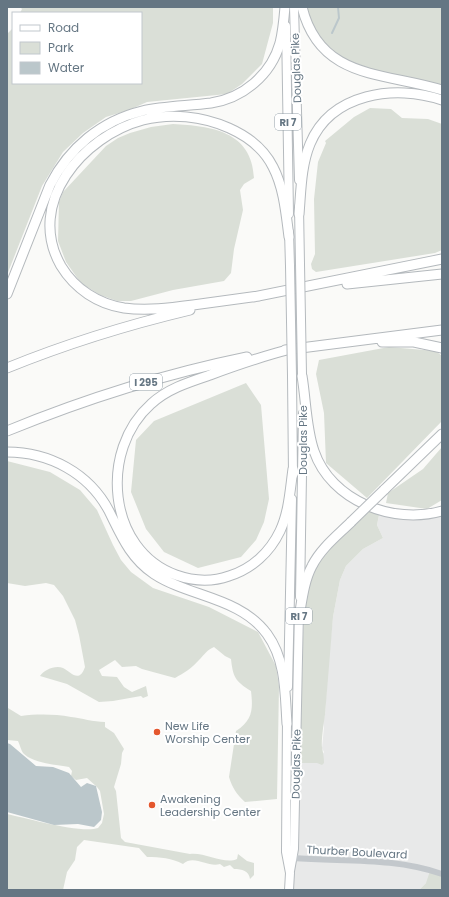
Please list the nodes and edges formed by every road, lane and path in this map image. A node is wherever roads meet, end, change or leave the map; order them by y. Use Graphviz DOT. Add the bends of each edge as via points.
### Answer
graph roads {
  1 [pos="285,7"];
  2 [pos="294,7"];
  3 [pos="302,7"];
  4 [pos="442,90"];
  5 [pos="442,100"];
  6 [pos="299,214"];
  7 [pos="290,237"];
  8 [pos="442,259"];
  9 [pos="442,274"];
  10 [pos="278,292"];
  11 [pos="7,294"];
  12 [pos="259,296"];
  13 [pos="442,330"];
  14 [pos="326,344"];
  15 [pos="442,348"];
  16 [pos="290,349"];
  17 [pos="7,368"];
  18 [pos="302,375"];
  19 [pos="7,432"];
  20 [pos="442,434"];
  21 [pos="7,452"];
  22 [pos="293,469"];
  23 [pos="442,511"];
  24 [pos="299,617"];
  25 [pos="287,724"];
  26 [pos="293,858"];
  27 [pos="290,873"];
  28 [pos="442,874"];
  29 [pos="289,890"];
  1 -- 7 [label="main road, Douglas Pike / RI 7"];
  1 -- 11 [label="highway" via="283,30 277,50 263,74 248,88 231,98 217,102 149,110 126,116 98,130 74,151 58,170 50,185"];
  2 -- 6 [label="main road, Douglas Pike / RI 7"];
  3 -- 4 [label="highway" via="306,22 316,40 339,62 362,71"];
  5 -- 6 [label="highway" via="414,94 381,94 354,101 336,111 322,125 309,147"];
  6 -- 18 [label="main road, Douglas Pike / RI 7, bridge"];
  7 -- 12 [label="highway" via="280,183 268,158 242,134 203,119 158,117 123,127 90,148 75,163 62,182 51,212 52,242 64,270 89,296 124,308 143,309"];
  7 -- 22 [label="main road, Douglas Pike / RI 7, bridge"];
  8 -- 10 [label="highway"];
  9 -- 10 [label="highway"];
  10 -- 12 [label="highway"];
  12 -- 17 [label="highway" via="123,328"];
  13 -- 14 [label="highway, I 295"];
  14 -- 15 [label="highway" via="414,342"];
  14 -- 16 [label="highway, I 295"];
  16 -- 19 [label="highway, I 295" via="210,365 141,383 66,408"];
  16 -- 22 [label="highway" via="183,385 163,394 150,404 128,434 123,449 117,476 123,520 143,553 166,571 187,578 219,579 249,567 272,545 285,518"];
  18 -- 23 [label="highway" via="312,446 323,469 334,483 349,496 386,512 414,515"];
  18 -- 24 [label="main road, Douglas Pike / RI 7"];
  20 -- 24 [label="highway, bridge" via="326,547 312,566"];
  21 -- 25 [label="highway" via="45,457 76,473 100,497 126,546 142,565 169,582 238,609 258,624 270,638 280,662"];
  22 -- 25 [label="main road, Douglas Pike / RI 7"];
  24 -- 26 [label="main road, Douglas Pike / RI 7"];
  25 -- 27 [label="main road, Douglas Pike / RI 7" via="286,852"];
  26 -- 27 [label="main road, Douglas Pike / RI 7"];
  26 -- 28 [label="street, Thurber Boulevard" via="399,863"];
  27 -- 29 [label="main road, Douglas Pike / RI 7"];
}
